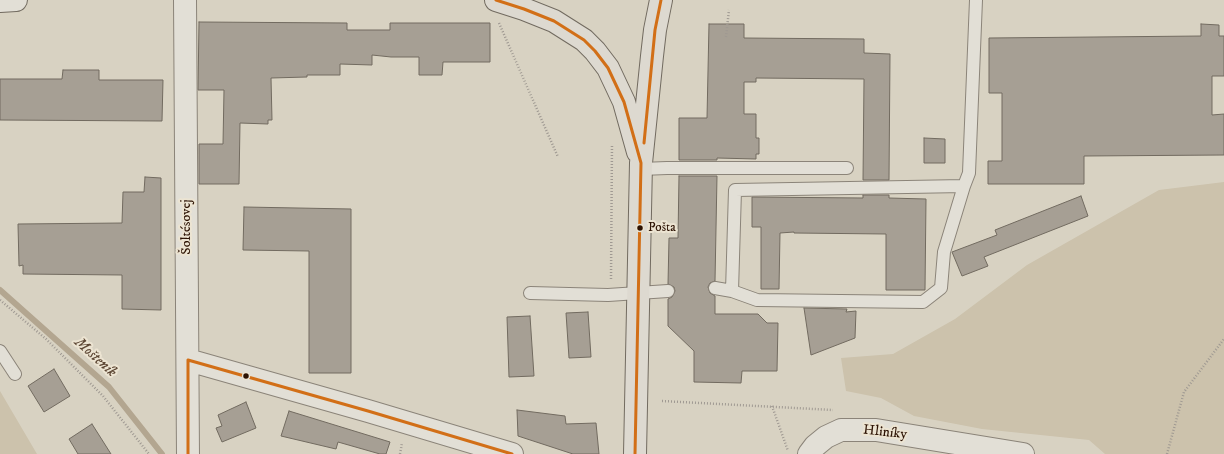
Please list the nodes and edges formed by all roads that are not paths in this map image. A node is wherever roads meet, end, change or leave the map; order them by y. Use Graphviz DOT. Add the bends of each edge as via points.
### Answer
graph roads {
  1 [pos="0,0"];
  2 [pos="16,0"];
  3 [pos="185,0"];
  4 [pos="660,0"];
  5 [pos="976,0"];
  6 [pos="497,10"];
  7 [pos="641,166"];
  8 [pos="847,168"];
  9 [pos="964,186"];
  10 [pos="715,288"];
  11 [pos="668,291"];
  12 [pos="732,291"];
  13 [pos="530,293"];
  14 [pos="638,294"];
  15 [pos="0,351"];
  16 [pos="188,360"];
  17 [pos="15,374"];
  18 [pos="969,449"];
  19 [pos="188,454"];
  20 [pos="512,454"];
  21 [pos="635,454"];
  22 [pos="809,454"];
  23 [pos="1022,454"];
  1 -- 2 [label="street"];
  3 -- 16 [label="street, Šoltésovej"];
  4 -- 7 [label="main road" via="652,49"];
  5 -- 9 [label="lane" via="969,173"];
  6 -- 7 [label="main road" via="524,9 554,21 584,40 595,51 608,68 624,102"];
  7 -- 8 [label="lane"];
  7 -- 14 [label="main road"];
  9 -- 12 [label="lane" via="944,252 941,288 923,302 757,300"];
  9 -- 12 [label="lane" via="735,190"];
  10 -- 12 [label="lane"];
  11 -- 14 [label="lane"];
  13 -- 14 [label="lane"];
  14 -- 21 [label="main road"];
  15 -- 17 [label="lane"];
  16 -- 19 [label="street, Šoltésovej"];
  16 -- 20 [label="street"];
  18 -- 22 [label="street, Hliníky" via="876,430 841,430 826,437"];
  18 -- 23 [label="street, Hliníky"];
}
